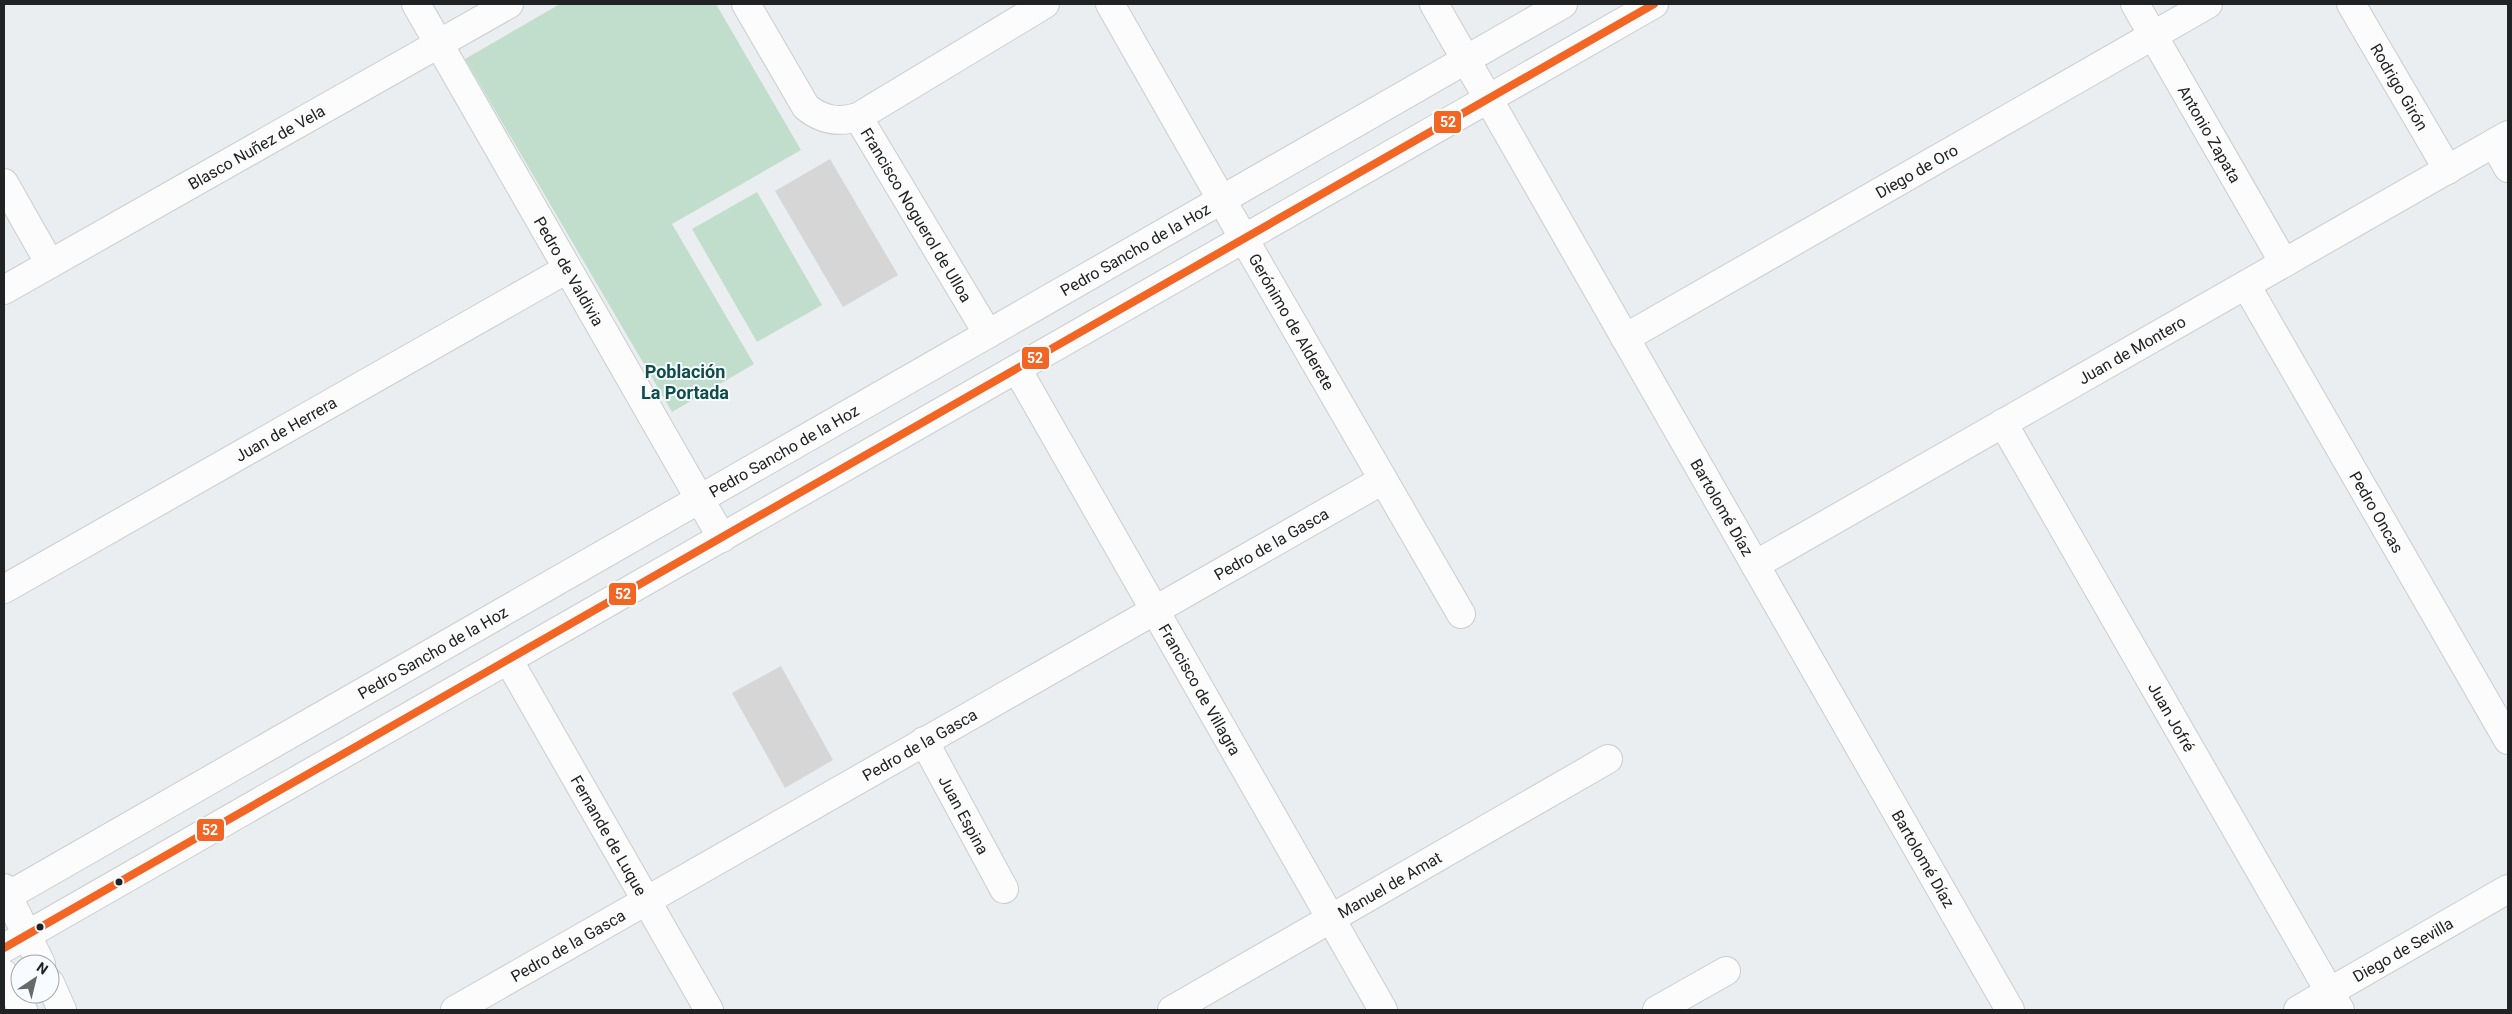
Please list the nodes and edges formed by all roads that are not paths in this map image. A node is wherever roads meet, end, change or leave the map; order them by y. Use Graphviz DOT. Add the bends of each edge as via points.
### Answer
graph roads {
  1 [pos="416,4"];
  2 [pos="509,4"];
  3 [pos="746,4"];
  4 [pos="1045,4"];
  5 [pos="1110,4"];
  6 [pos="1434,4"];
  7 [pos="1563,4"];
  8 [pos="1654,4"];
  9 [pos="2135,4"];
  10 [pos="2208,4"];
  11 [pos="2351,4"];
  12 [pos="2153,36"];
  13 [pos="439,44"];
  14 [pos="1466,60"];
  15 [pos="1488,99"];
  16 [pos="858,117"];
  17 [pos="2501,139"];
  18 [pos="2508,168"];
  19 [pos="2448,170"];
  20 [pos="4,183"];
  21 [pos="1221,200"];
  22 [pos="1244,239"];
  23 [pos="50,264"];
  24 [pos="2284,264"];
  25 [pos="567,269"];
  26 [pos="2246,285"];
  27 [pos="4,290"];
  28 [pos="988,334"];
  29 [pos="1625,338"];
  30 [pos="1017,369"];
  31 [pos="2003,423"];
  32 [pos="1383,480"];
  33 [pos="699,499"];
  34 [pos="722,538"];
  35 [pos="1755,565"];
  36 [pos="4,590"];
  37 [pos="1155,610"];
  38 [pos="1461,614"];
  39 [pos="508,661"];
  40 [pos="2508,740"];
  41 [pos="924,742"];
  42 [pos="1608,760"];
  43 [pos="1004,889"];
  44 [pos="2508,889"];
  45 [pos="5,894"];
  46 [pos="646,900"];
  47 [pos="1331,919"];
  48 [pos="28,936"];
  49 [pos="4,948"];
  50 [pos="36,954"];
  51 [pos="1726,971"];
  52 [pos="4,974"];
  53 [pos="2335,1001"];
  54 [pos="23,1010"];
  55 [pos="455,1010"];
  56 [pos="709,1010"];
  57 [pos="1172,1010"];
  58 [pos="1383,1010"];
  59 [pos="1657,1010"];
  60 [pos="2010,1010"];
  61 [pos="2298,1010"];
  1 -- 13 [label="street, Pedro de Valdivia"];
  2 -- 13 [label="street, Blasco Nuñez de Vela"];
  3 -- 16 [label="street, Francisco Noguerol de Ulloa" via="806,107 831,120"];
  4 -- 16 [label="street"];
  5 -- 21 [label="street, Gerónimo de Alderete"];
  6 -- 14 [label="street, Bartolomé Díaz"];
  7 -- 14 [label="street, Pedro Sancho de la Hoz"];
  8 -- 15 [label="street"];
  9 -- 12 [label="street, Antonio Zapata"];
  10 -- 12 [label="street, Diego de Oro"];
  11 -- 19 [label="street, Rodrigo Girón"];
  12 -- 24 [label="street, Antonio Zapata"];
  12 -- 29 [label="street, Diego de Oro"];
  13 -- 23 [label="street, Blasco Nuñez de Vela"];
  13 -- 25 [label="street, Pedro de Valdivia"];
  14 -- 15 [label="street, Bartolomé Díaz"];
  14 -- 21 [label="street, Pedro Sancho de la Hoz"];
  15 -- 22 [label="street"];
  15 -- 29 [label="street, Bartolomé Díaz"];
  16 -- 28 [label="street, Francisco Noguerol de Ulloa"];
  17 -- 18 [label="street"];
  17 -- 19 [label="street, Juan de Montero"];
  19 -- 24 [label="street, Juan de Montero"];
  20 -- 23 [label="street"];
  21 -- 22 [label="street, Gerónimo de Alderete"];
  21 -- 28 [label="street, Pedro Sancho de la Hoz"];
  22 -- 30 [label="street"];
  22 -- 32 [label="street, Gerónimo de Alderete"];
  23 -- 27 [label="street, Blasco Nuñez de Vela"];
  24 -- 26 [label="street, Juan de Montero"];
  25 -- 33 [label="street, Pedro de Valdivia"];
  25 -- 36 [label="street, Juan de Herrera"];
  26 -- 31 [label="street, Juan de Montero"];
  26 -- 40 [label="street, Pedro Oncas"];
  28 -- 33 [label="street, Pedro Sancho de la Hoz"];
  29 -- 35 [label="street, Bartolomé Díaz"];
  30 -- 34 [label="street"];
  30 -- 37 [label="street, Francisco de Villagra"];
  31 -- 35 [label="street, Juan de Montero"];
  31 -- 53 [label="street, Juan Jofré"];
  32 -- 37 [label="street, Pedro de la Gasca"];
  32 -- 38 [label="street, Gerónimo de Alderete"];
  33 -- 34 [label="street, Pedro de Valdivia"];
  33 -- 45 [label="street, Pedro Sancho de la Hoz"];
  34 -- 39 [label="street"];
  35 -- 60 [label="street, Bartolomé Díaz"];
  37 -- 41 [label="street, Pedro de la Gasca"];
  37 -- 47 [label="street, Francisco de Villagra"];
  39 -- 46 [label="street, Fernande de Luque"];
  39 -- 48 [label="street"];
  41 -- 43 [label="street, Juan Espina"];
  41 -- 46 [label="street, Pedro de la Gasca"];
  42 -- 47 [label="street, Manuel de Amat"];
  44 -- 53 [label="street, Diego de Sevilla"];
  45 -- 48 [label="street"];
  46 -- 55 [label="street, Pedro de la Gasca"];
  46 -- 56 [label="street, Fernande de Luque"];
  47 -- 57 [label="street, Manuel de Amat"];
  47 -- 58 [label="street, Francisco de Villagra"];
  48 -- 49 [label="street"];
  48 -- 50 [label="street"];
  51 -- 59 [label="street"];
  52 -- 54 [label="street"];
  53 -- 61 [label="street, Diego de Sevilla"];
}
